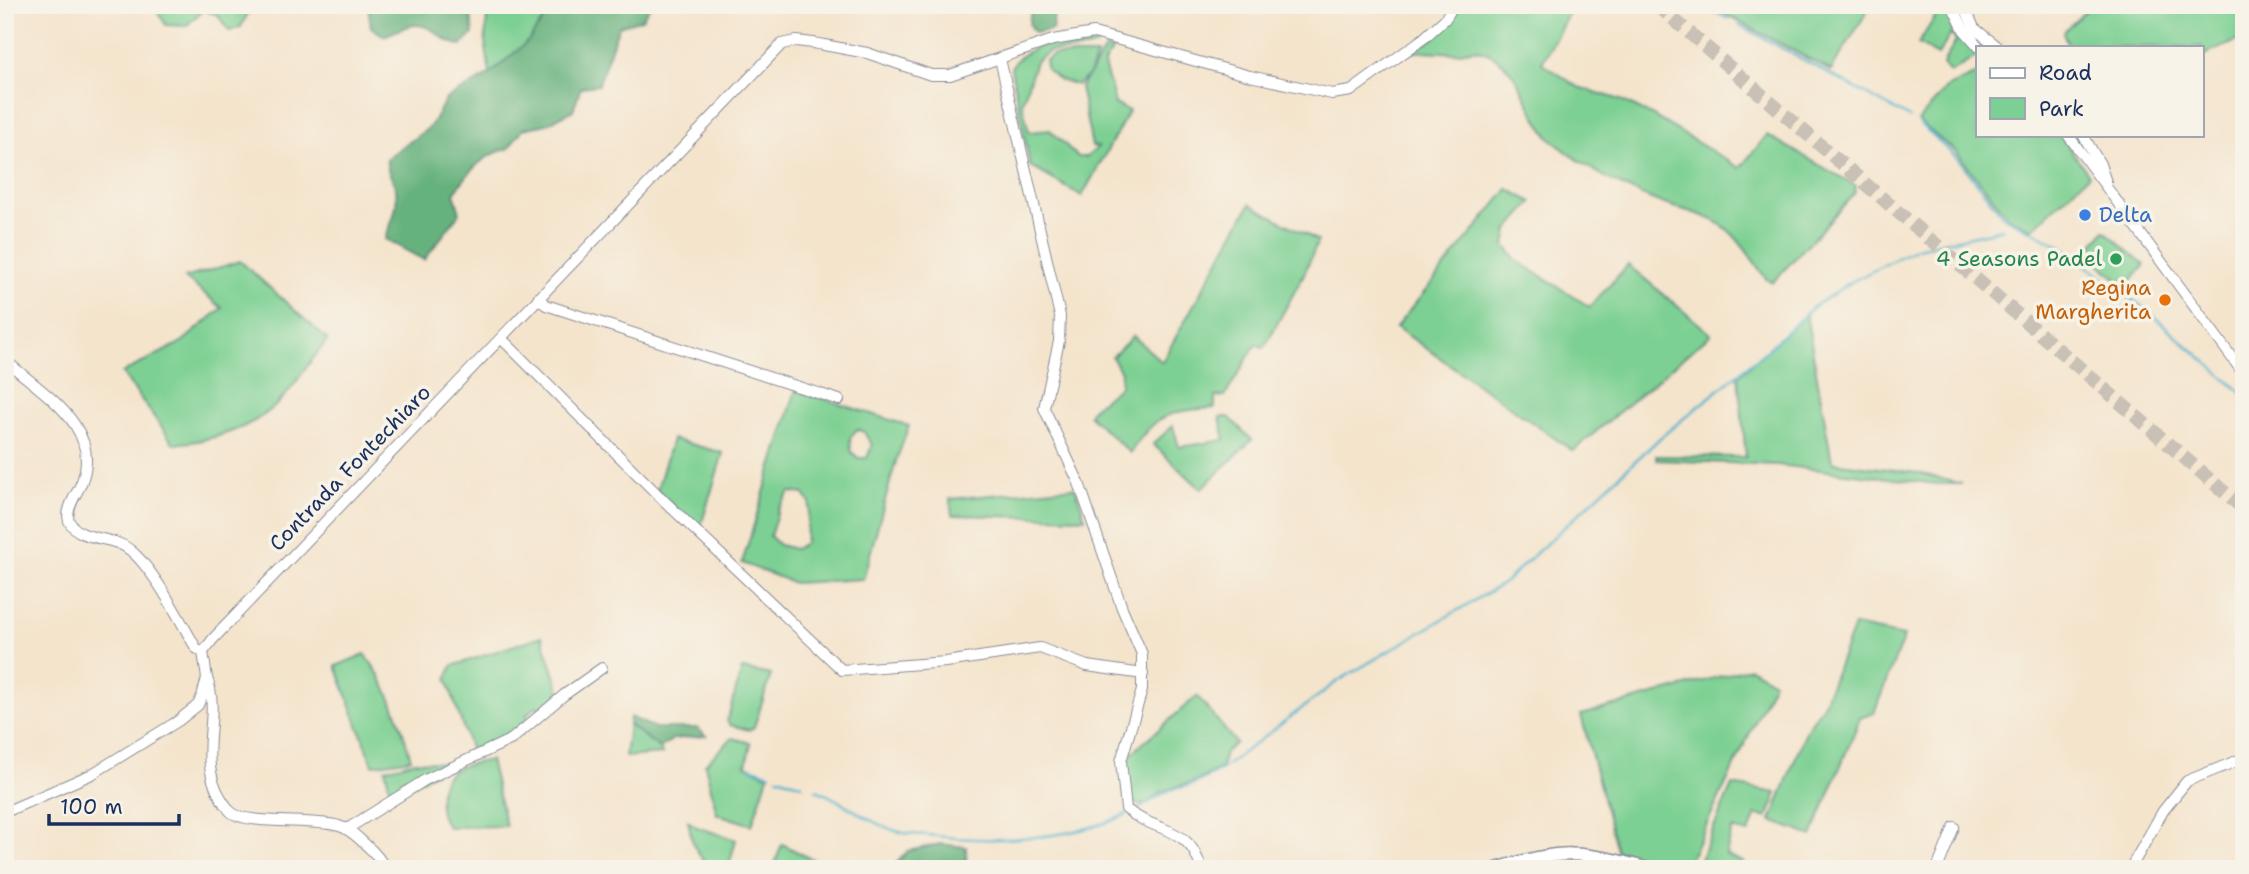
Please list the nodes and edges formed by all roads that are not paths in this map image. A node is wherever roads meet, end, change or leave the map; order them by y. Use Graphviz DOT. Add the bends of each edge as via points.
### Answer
graph roads {
  1 [pos="1454,5"];
  2 [pos="1952,5"];
  3 [pos="1964,5"];
  4 [pos="1978,46"];
  5 [pos="1997,46"];
  6 [pos="1000,59"];
  7 [pos="2069,136"];
  8 [pos="2084,136"];
  9 [pos="2109,193"];
  10 [pos="538,298"];
  11 [pos="501,338"];
  12 [pos="5,360"];
  13 [pos="2244,374"];
  14 [pos="839,400"];
  15 [pos="203,652"];
  16 [pos="602,668"];
  17 [pos="1143,674"];
  18 [pos="207,678"];
  19 [pos="2244,758"];
  20 [pos="5,812"];
  21 [pos="1954,827"];
  22 [pos="347,829"];
  23 [pos="385,869"];
  24 [pos="1202,869"];
  25 [pos="1497,869"];
  26 [pos="1648,869"];
  27 [pos="1937,869"];
  28 [pos="2130,869"];
  1 -- 6 [label="street, Contrada Fontechiaro" via="1424,38 1351,91 1332,94 1250,76 1105,34 1079,33"];
  2 -- 4 [label="street"];
  3 -- 5 [label="street" via="1974,28"];
  6 -- 10 [label="street, Contrada Fontechiaro" via="967,71 931,75 867,53 796,41 782,44"];
  6 -- 17 [label="street" via="1060,316 1044,408 1079,483 1142,654"];
  7 -- 9 [label="street"];
  8 -- 9 [label="street" via="2101,164"];
  9 -- 13 [label="street"];
  10 -- 11 [label="street, Contrada Fontechiaro"];
  10 -- 14 [label="street" via="546,305"];
  11 -- 15 [label="street, Contrada Fontechiaro"];
  11 -- 17 [label="street" via="842,670 946,662 1040,648 1087,666"];
  12 -- 15 [label="street" via="69,417 86,443 88,469 69,511 70,523 79,532 130,550"];
  15 -- 18 [label="street"];
  16 -- 22 [label="street" via="512,739 425,780"];
  17 -- 24 [label="street" via="1121,761 1126,809 1136,818 1185,838"];
  18 -- 20 [label="street" via="198,705 178,721 92,775"];
  18 -- 22 [label="street" via="211,698 209,765 229,810 247,819 301,819"];
  19 -- 28 [label="street" via="2187,781 2163,811"];
  21 -- 27 [label="street"];
  22 -- 23 [label="street" via="370,848"];
  25 -- 26 [label="main road" via="1571,852"];
}
